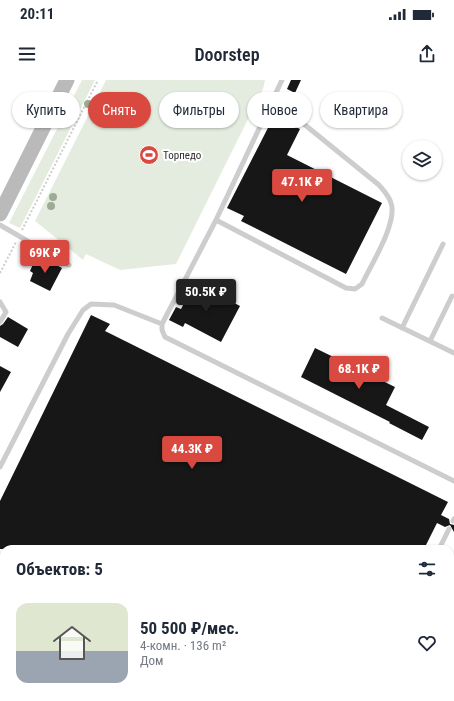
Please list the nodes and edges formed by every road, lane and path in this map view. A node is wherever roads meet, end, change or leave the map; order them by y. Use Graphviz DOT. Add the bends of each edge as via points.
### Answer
graph roads {
  1 [pos="67,80"];
  2 [pos="98,80"];
  3 [pos="282,80"];
  4 [pos="277,92"];
  5 [pos="260,128"];
  6 [pos="308,128"];
  7 [pos="0,214"];
  8 [pos="216,220"];
  9 [pos="0,225"];
  10 [pos="19,236"];
  11 [pos="443,244"];
  12 [pos="69,265"];
  13 [pos="0,273"];
  14 [pos="452,296"];
  15 [pos="0,302"];
  16 [pos="382,318"];
  17 [pos="0,322"];
  18 [pos="162,324"];
  19 [pos="402,328"];
  20 [pos="430,342"];
  21 [pos="454,353"];
  22 [pos="0,467"];
  23 [pos="454,481"];
  24 [pos="449,529"];
  25 [pos="441,545"];
  1 -- 7 [label="main road"];
  2 -- 10 [label="path"];
  3 -- 4 [label="lane"];
  5 -- 8 [label="lane"];
  6 -- 8 [label="lane" via="379,185 392,204 391,226 362,284 354,289 346,288"];
  8 -- 18 [label="lane"];
  9 -- 10 [label="lane"];
  10 -- 12 [label="lane"];
  10 -- 13 [label="path"];
  11 -- 19 [label="lane"];
  14 -- 20 [label="lane"];
  15 -- 17 [label="lane" via="6,312"];
  16 -- 19 [label="lane"];
  18 -- 22 [label="lane" via="114,305 92,304 83,310 68,334"];
  18 -- 23 [label="lane" via="165,337"];
  19 -- 20 [label="lane"];
  20 -- 21 [label="lane"];
  24 -- 25 [label="lane"];
}
